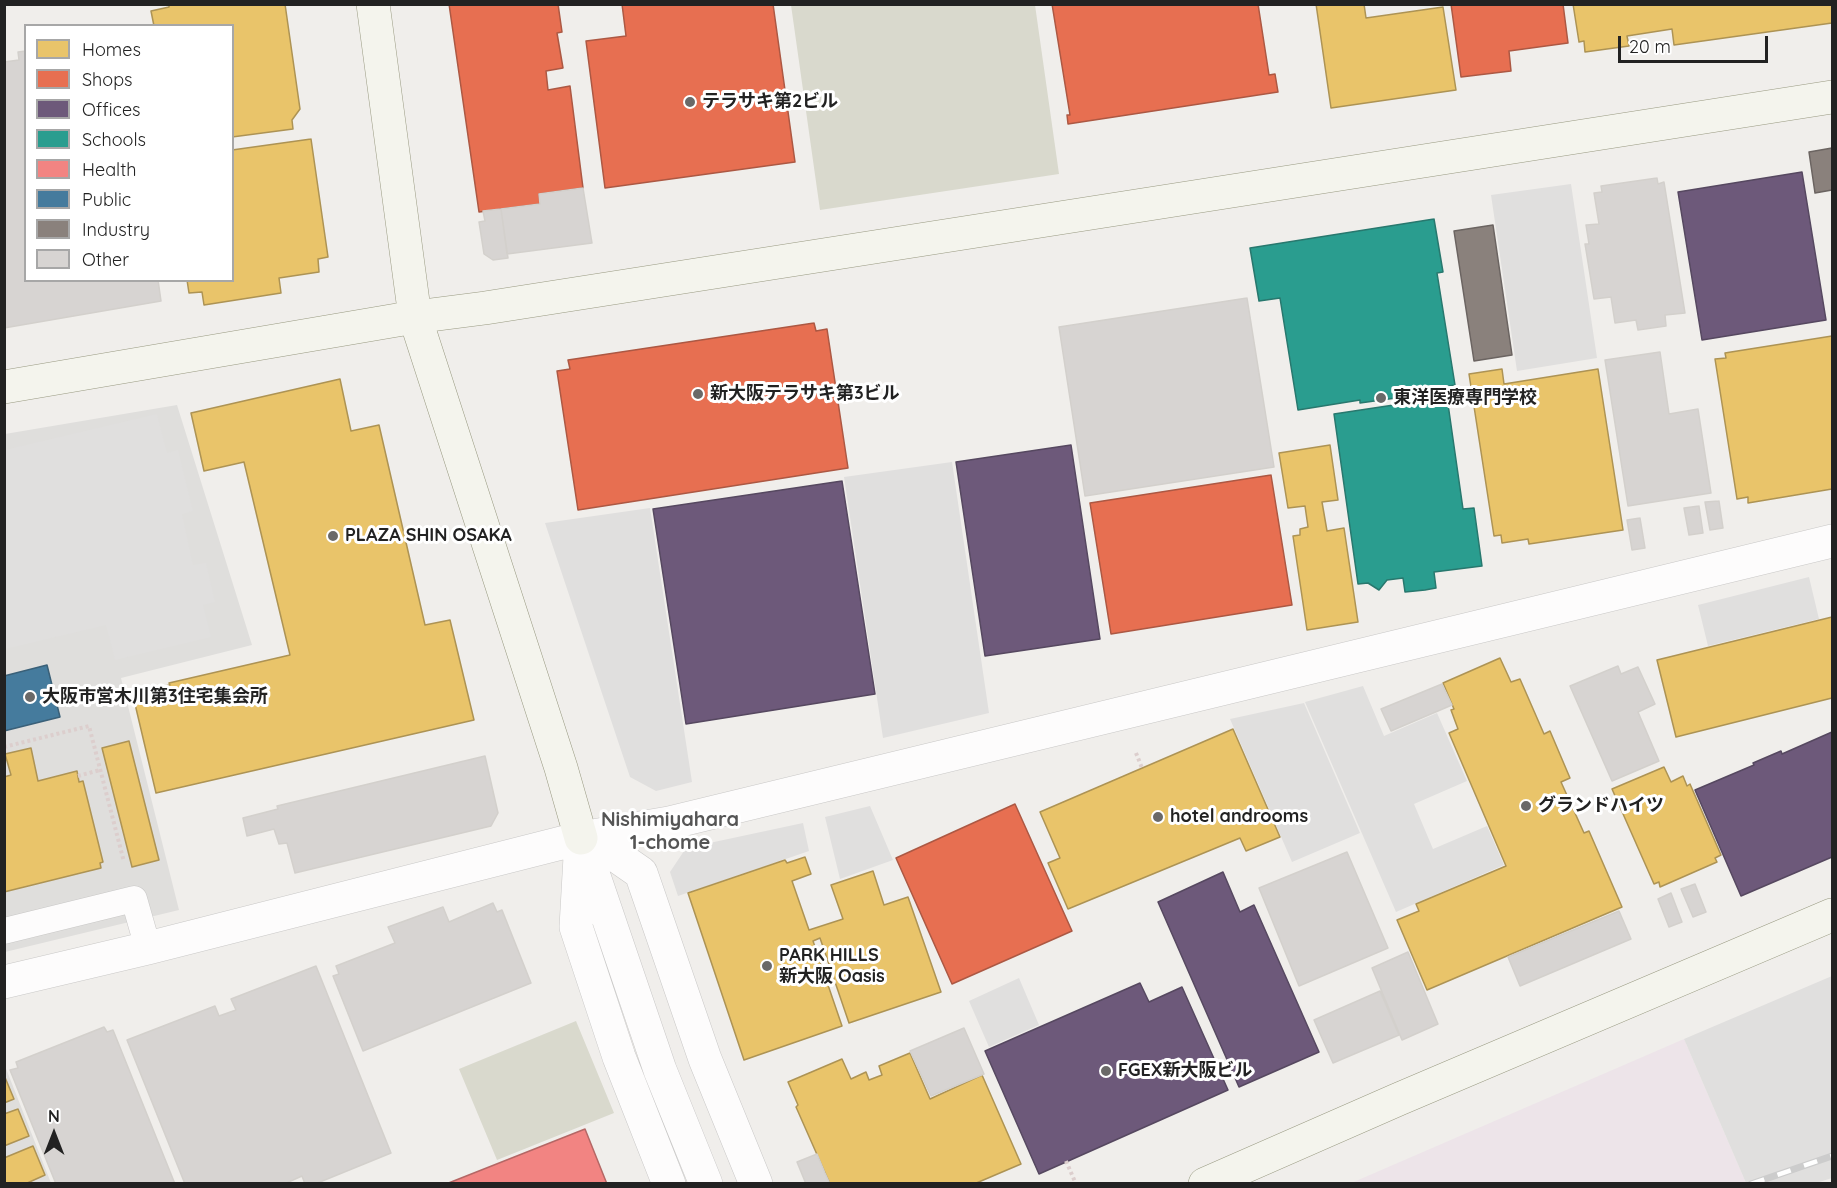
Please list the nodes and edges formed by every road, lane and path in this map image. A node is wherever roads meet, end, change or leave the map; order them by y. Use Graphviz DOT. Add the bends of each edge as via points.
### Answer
graph roads {
  1 [pos="373,4"];
  2 [pos="1833,96"];
  3 [pos="414,317"];
  4 [pos="4,387"];
  5 [pos="1833,541"];
  6 [pos="4,747"];
  7 [pos="100,770"];
  8 [pos="78,776"];
  9 [pos="581,838"];
  10 [pos="134,899"];
  11 [pos="1833,915"];
  12 [pos="4,931"];
  13 [pos="148,948"];
  14 [pos="4,982"];
  15 [pos="1066,1161"];
  16 [pos="669,1184"];
  17 [pos="705,1184"];
  18 [pos="756,1184"];
  19 [pos="1076,1184"];
  20 [pos="1205,1184"];
  1 -- 3 [label="street"];
  2 -- 3 [label="street"];
  3 -- 4 [label="street"];
  3 -- 9 [label="street"];
  5 -- 9 [label="street" via="680,821"];
  6 -- 7 [label="path" via="89,726"];
  7 -- 8 [label="path"];
  7 -- 10 [label="path"];
  9 -- 13 [label="street"];
  9 -- 16 [label="street" via="576,927 619,1057"];
  9 -- 17 [label="street" via="660,1070"];
  9 -- 18 [label="street" via="641,873 705,1059"];
  10 -- 12 [label="lane"];
  10 -- 13 [label="lane"];
  11 -- 20 [label="street"];
  13 -- 14 [label="street"];
  15 -- 19 [label="path"];
}
